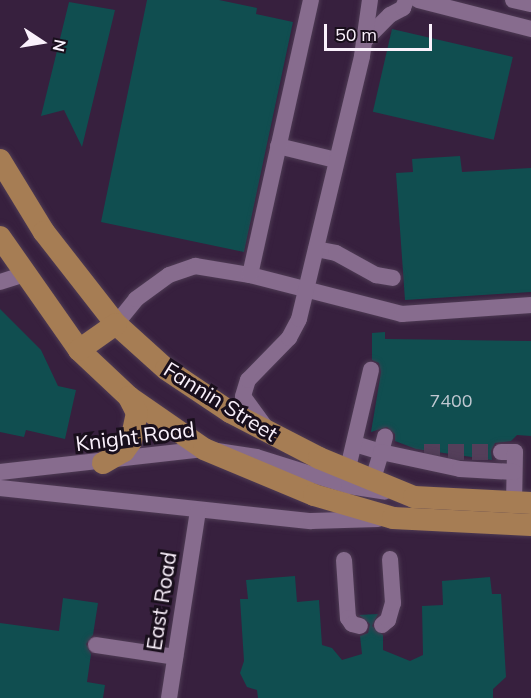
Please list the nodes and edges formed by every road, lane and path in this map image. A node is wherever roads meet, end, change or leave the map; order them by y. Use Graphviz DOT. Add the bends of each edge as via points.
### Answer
graph roads {
  1 [pos="311,0"];
  2 [pos="370,0"];
  3 [pos="406,0"];
  4 [pos="418,0"];
  5 [pos="513,0"];
  6 [pos="531,4"];
  7 [pos="531,28"];
  8 [pos="366,39"];
  9 [pos="278,147"];
  10 [pos="0,160"];
  11 [pos="336,160"];
  12 [pos="0,237"];
  13 [pos="316,249"];
  14 [pos="24,274"];
  15 [pos="250,275"];
  16 [pos="393,278"];
  17 [pos="0,282"];
  18 [pos="306,288"];
  19 [pos="531,305"];
  20 [pos="116,324"];
  21 [pos="79,350"];
  22 [pos="372,370"];
  23 [pos="129,397"];
  24 [pos="269,433"];
  25 [pos="372,445"];
  26 [pos="204,449"];
  27 [pos="501,452"];
  28 [pos="102,463"];
  29 [pos="348,468"];
  30 [pos="514,471"];
  31 [pos="0,472"];
  32 [pos="373,479"];
  33 [pos="0,488"];
  34 [pos="414,497"];
  35 [pos="513,508"];
  36 [pos="198,511"];
  37 [pos="393,518"];
  38 [pos="531,525"];
  39 [pos="390,559"];
  40 [pos="344,560"];
  41 [pos="382,626"];
  42 [pos="360,627"];
  43 [pos="96,645"];
  44 [pos="175,657"];
  45 [pos="169,698"];
  1 -- 9 [label="street"];
  2 -- 8 [label="street"];
  3 -- 8 [label="street" via="403,8"];
  4 -- 7 [label="street"];
  5 -- 6 [label="street"];
  8 -- 11 [label="street"];
  9 -- 11 [label="street"];
  9 -- 15 [label="street"];
  10 -- 20 [label="main road, Fannin Street" via="44,232"];
  11 -- 13 [label="street"];
  12 -- 14 [label="main road, Fannin Street"];
  13 -- 16 [label="street" via="336,253 376,275"];
  13 -- 18 [label="street"];
  14 -- 17 [label="street"];
  14 -- 21 [label="main road, Fannin Street"];
  15 -- 18 [label="street"];
  15 -- 20 [label="street" via="195,266 170,275 136,299"];
  18 -- 19 [label="street" via="402,314"];
  18 -- 24 [label="street" via="289,338 248,380 243,396"];
  20 -- 21 [label="main road"];
  20 -- 24 [label="main road, Fannin Street" via="166,369"];
  21 -- 23 [label="main road, Fannin Street"];
  22 -- 25 [label="street" via="363,415 358,420"];
  23 -- 26 [label="main road, Fannin Street"];
  23 -- 28 [label="main road" via="137,413 132,441 124,451"];
  24 -- 29 [label="main road, Fannin Street"];
  25 -- 29 [label="street"];
  25 -- 30 [label="street"];
  25 -- 32 [label="street"];
  26 -- 28 [label="street, Knight Road"];
  26 -- 34 [label="street, Knight Road" via="265,459 349,486"];
  26 -- 37 [label="main road, Fannin Street" via="304,492"];
  27 -- 30 [label="street" via="515,452"];
  28 -- 31 [label="street, Knight Road"];
  29 -- 32 [label="main road, Fannin Street"];
  30 -- 35 [label="street"];
  32 -- 34 [label="main road, Fannin Street"];
  33 -- 36 [label="street"];
  34 -- 35 [label="main road, Fannin Street"];
  35 -- 37 [label="main road, Fannin Street"];
  35 -- 38 [label="main road, Fannin Street"];
  36 -- 37 [label="street" via="311,521"];
  36 -- 44 [label="street, East Road"];
  39 -- 41 [label="street" via="393,603"];
  40 -- 42 [label="street" via="348,618"];
  43 -- 44 [label="street"];
  44 -- 45 [label="street, East Road"];
}
